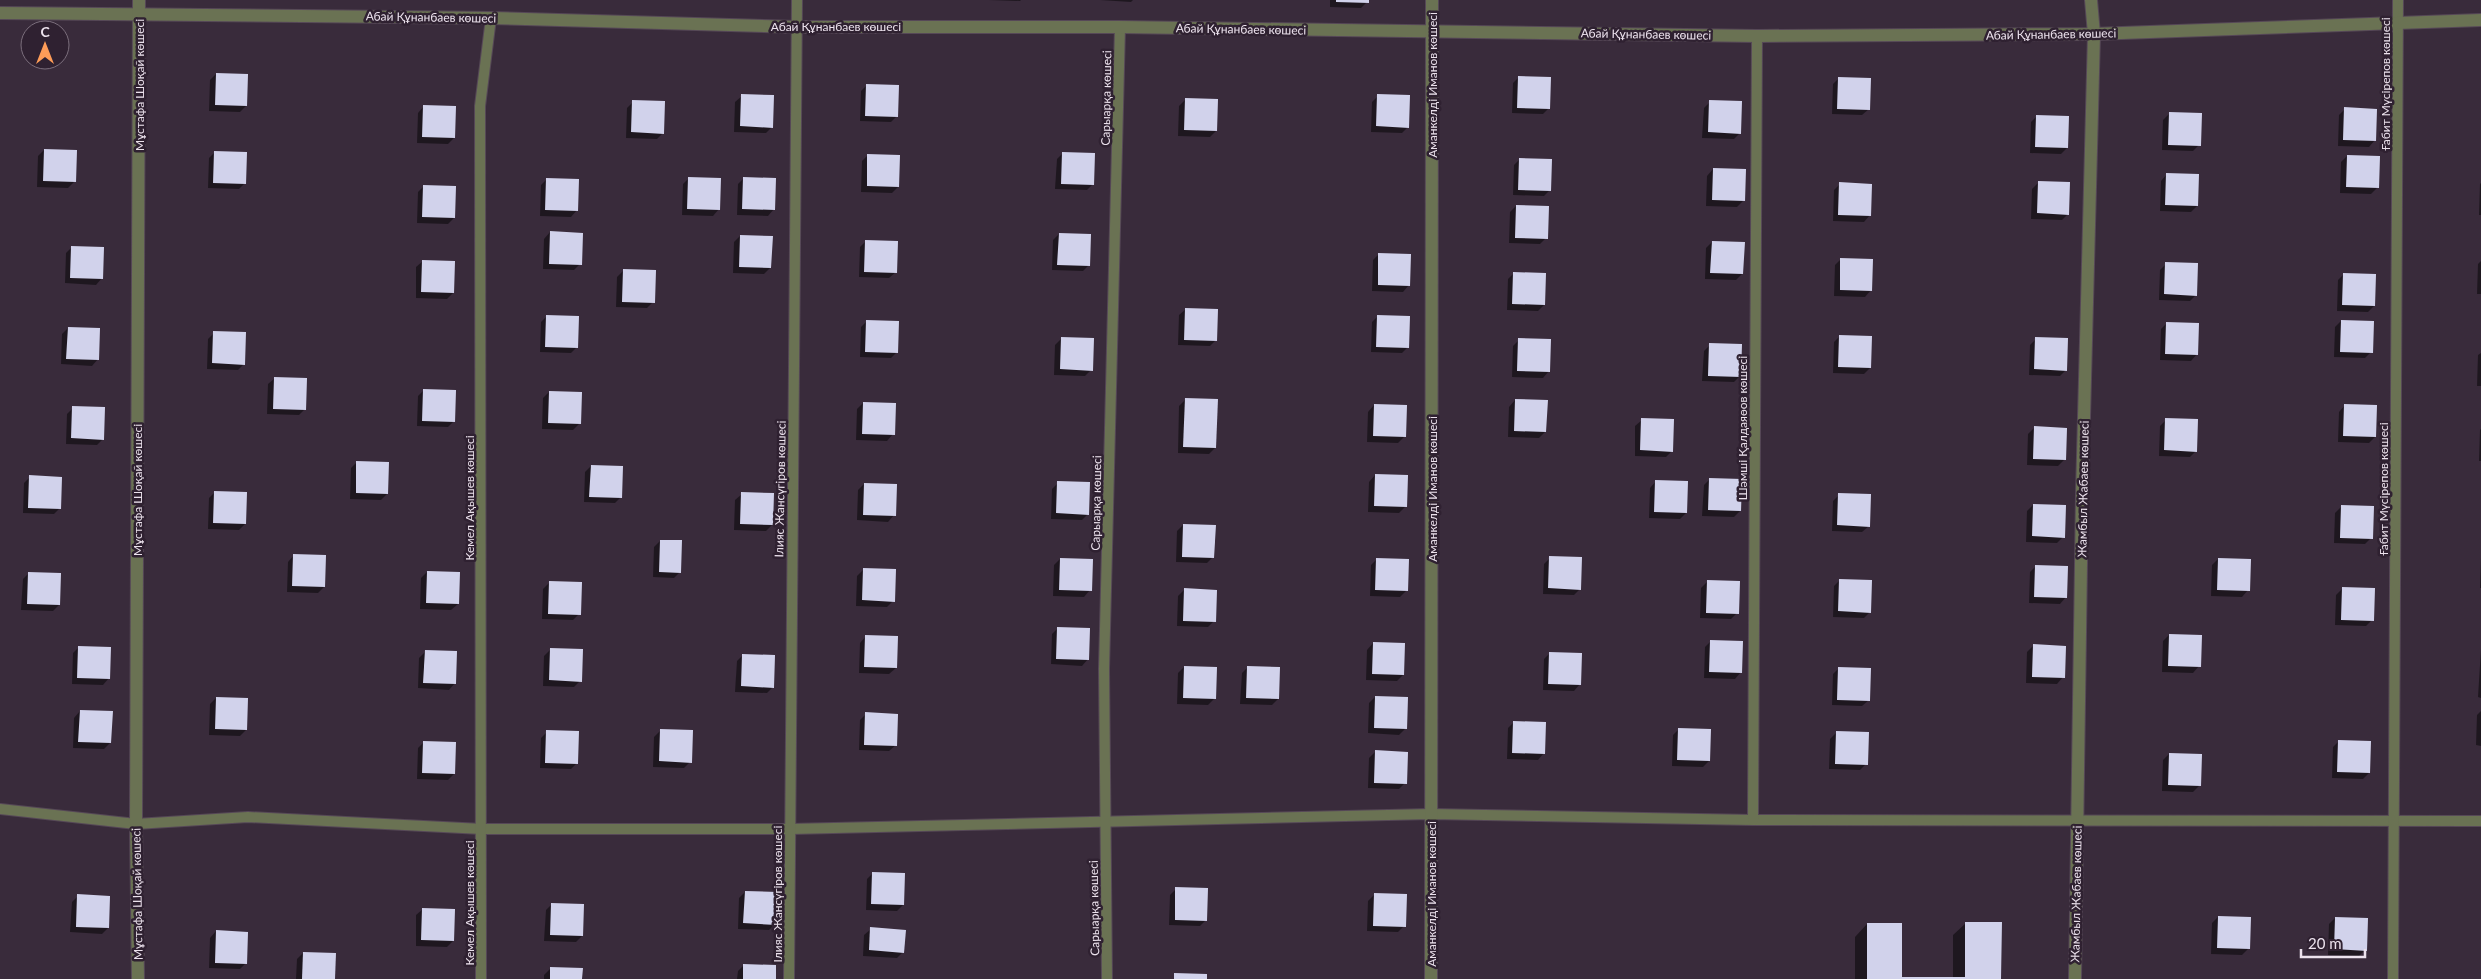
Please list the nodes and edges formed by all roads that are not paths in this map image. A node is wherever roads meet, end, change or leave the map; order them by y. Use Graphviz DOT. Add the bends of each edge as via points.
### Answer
graph roads {
  1 [pos="139,0"];
  2 [pos="797,0"];
  3 [pos="1432,0"];
  4 [pos="2091,0"];
  5 [pos="2398,0"];
  6 [pos="0,13"];
  7 [pos="139,13"];
  8 [pos="491,18"];
  9 [pos="2481,20"];
  10 [pos="2398,23"];
  11 [pos="797,27"];
  12 [pos="1120,27"];
  13 [pos="1432,31"];
  14 [pos="2094,34"];
  15 [pos="1757,36"];
  16 [pos="0,809"];
  17 [pos="1431,814"];
  18 [pos="1105,820"];
  19 [pos="1753,820"];
  20 [pos="2481,821"];
  21 [pos="2077,822"];
  22 [pos="2394,822"];
  23 [pos="136,824"];
  24 [pos="482,829"];
  25 [pos="790,829"];
  26 [pos="138,979"];
  27 [pos="480,979"];
  28 [pos="789,979"];
  29 [pos="1107,979"];
  30 [pos="1431,979"];
  31 [pos="2075,979"];
  32 [pos="2393,979"];
  1 -- 7 [label="street, Мұстафа Шоқай көшесі"];
  2 -- 11 [label="lane, Ілияс Жансүгіров көшесі"];
  3 -- 13 [label="street, Аманкелді Иманов көшесі"];
  4 -- 14 [label="street, Жамбыл Жабаев көшесі"];
  5 -- 10 [label="lane, Ғабит Мүсірепов көшесі"];
  6 -- 7 [label="street, Абай Құнанбаев көшесі"];
  7 -- 8 [label="street, Абай Құнанбаев көшесі"];
  7 -- 23 [label="street, Мұстафа Шоқай көшесі"];
  8 -- 11 [label="street, Абай Құнанбаев көшесі"];
  8 -- 24 [label="lane, Кемел Ақышев көшесі" via="480,106"];
  9 -- 10 [label="street, Абай Құнанбаев көшесі"];
  10 -- 14 [label="street, Абай Құнанбаев көшесі"];
  10 -- 22 [label="lane, Ғабит Мүсірепов көшесі"];
  11 -- 12 [label="street, Абай Құнанбаев көшесі"];
  11 -- 25 [label="lane, Ілияс Жансүгіров көшесі"];
  12 -- 13 [label="street, Абай Құнанбаев көшесі"];
  12 -- 18 [label="lane, Сарыарқа көшесі" via="1104,669"];
  13 -- 15 [label="street, Абай Құнанбаев көшесі"];
  13 -- 17 [label="street, Аманкелді Иманов көшесі"];
  14 -- 15 [label="street, Абай Құнанбаев көшесі"];
  14 -- 21 [label="street, Жамбыл Жабаев көшесі"];
  15 -- 19 [label="lane, Шәмші Қалдаяөов көшесі"];
  16 -- 23 [label="lane"];
  17 -- 18 [label="lane"];
  17 -- 19 [label="lane"];
  17 -- 30 [label="street, Аманкелді Иманов көшесі"];
  18 -- 25 [label="lane"];
  18 -- 29 [label="lane, Сарыарқа көшесі"];
  19 -- 21 [label="lane"];
  20 -- 22 [label="lane"];
  21 -- 22 [label="lane"];
  21 -- 31 [label="street, Жамбыл Жабаев көшесі"];
  22 -- 32 [label="lane, Ғабит Мүсірепов көшесі"];
  23 -- 24 [label="lane" via="248,817"];
  23 -- 26 [label="street, Мұстафа Шоқай көшесі"];
  24 -- 25 [label="lane"];
  24 -- 27 [label="lane, Кемел Ақышев көшесі"];
  25 -- 28 [label="lane, Ілияс Жансүгіров көшесі"];
}
